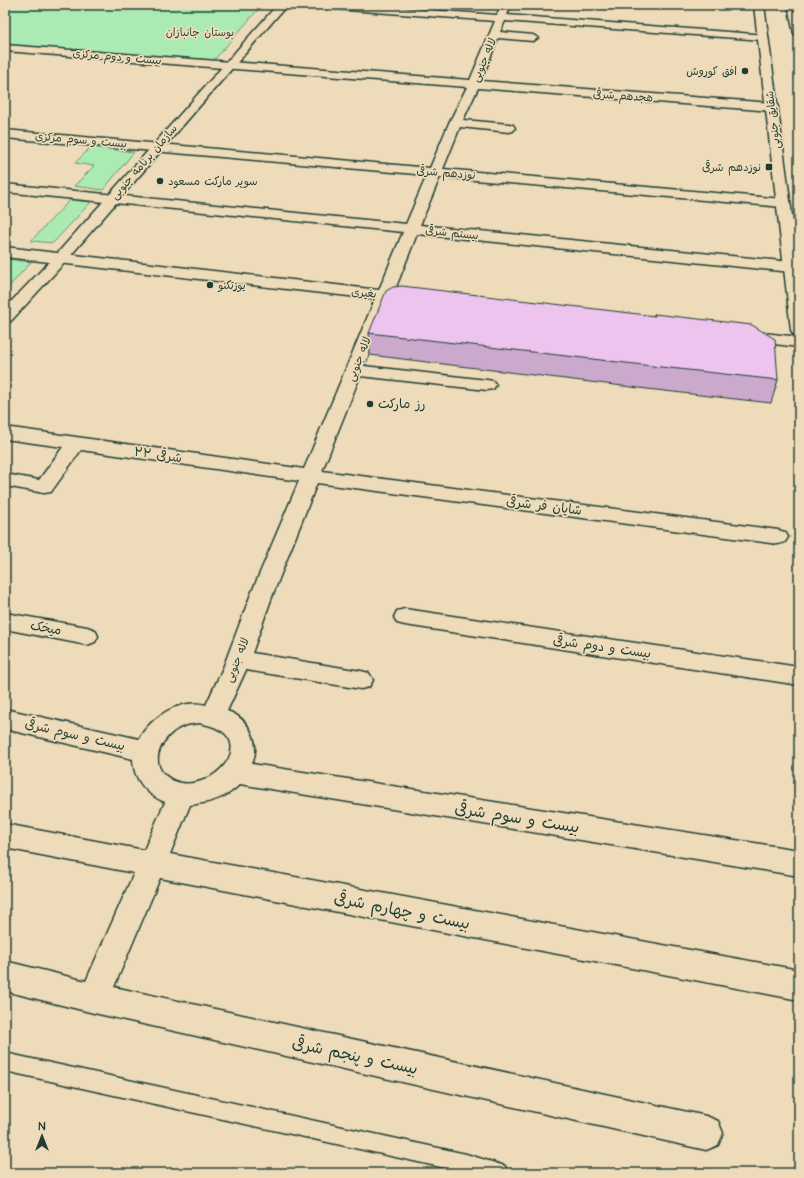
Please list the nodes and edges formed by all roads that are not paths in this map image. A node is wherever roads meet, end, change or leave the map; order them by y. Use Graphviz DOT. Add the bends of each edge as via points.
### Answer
graph roads {
  1 [pos="282,5"];
  2 [pos="321,5"];
  3 [pos="506,5"];
  4 [pos="759,5"];
  5 [pos="796,5"];
  6 [pos="501,18"];
  7 [pos="799,34"];
  8 [pos="494,35"];
  9 [pos="763,37"];
  10 [pos="533,38"];
  11 [pos="5,48"];
  12 [pos="229,66"];
  13 [pos="474,85"];
  14 [pos="772,107"];
  15 [pos="455,123"];
  16 [pos="509,128"];
  17 [pos="5,134"];
  18 [pos="157,147"];
  19 [pos="435,172"];
  20 [pos="5,188"];
  21 [pos="112,199"];
  22 [pos="783,204"];
  23 [pos="412,229"];
  24 [pos="5,252"];
  25 [pos="60,259"];
  26 [pos="791,267"];
  27 [pos="385,295"];
  28 [pos="432,300"];
  29 [pos="5,318"];
  30 [pos="799,330"];
  31 [pos="732,334"];
  32 [pos="799,342"];
  33 [pos="354,370"];
  34 [pos="487,385"];
  35 [pos="5,433"];
  36 [pos="76,443"];
  37 [pos="311,476"];
  38 [pos="5,480"];
  39 [pos="778,537"];
  40 [pos="405,617"];
  41 [pos="5,621"];
  42 [pos="87,636"];
  43 [pos="238,660"];
  44 [pos="799,676"];
  45 [pos="361,680"];
  46 [pos="213,715"];
  47 [pos="5,720"];
  48 [pos="146,751"];
  49 [pos="235,772"];
  50 [pos="182,794"];
  51 [pos="5,836"];
  52 [pos="799,863"];
  53 [pos="152,865"];
  54 [pos="5,976"];
  55 [pos="799,985"];
  56 [pos="94,998"];
  57 [pos="5,1062"];
  58 [pos="706,1133"];
  59 [pos="498,1173"];
  1 -- 12 [label="street, سازمان برنامه جنوبی"];
  2 -- 6 [label="street"];
  3 -- 6 [label="street, لاله جنوبی"];
  4 -- 9 [label="street, شقایق جنوبی"];
  5 -- 7 [label="street"];
  6 -- 8 [label="street, لاله جنوبی"];
  6 -- 9 [label="street"];
  8 -- 10 [label="street"];
  8 -- 13 [label="street, لاله جنوبی"];
  9 -- 14 [label="street, شقایق جنوبی"];
  11 -- 12 [label="street, بیست و دوم مرکزی"];
  12 -- 13 [label="street, بیست و دوم مرکزی"];
  12 -- 18 [label="street, سازمان برنامه جنوبی"];
  13 -- 14 [label="street, هجدهم شرقی"];
  13 -- 15 [label="street, لاله جنوبی"];
  14 -- 22 [label="street, شقایق جنوبی"];
  15 -- 16 [label="street"];
  15 -- 19 [label="street, لاله جنوبی"];
  17 -- 18 [label="street, بیست و سوم مرکزی"];
  18 -- 19 [label="street, نوزدهم شرقی"];
  18 -- 21 [label="street, سازمان برنامه جنوبی"];
  19 -- 22 [label="street, نوزدهم شرقی"];
  19 -- 23 [label="street, لاله جنوبی"];
  20 -- 21 [label="street, بیستم شرقی"];
  21 -- 23 [label="street, بیستم شرقی"];
  21 -- 25 [label="street, سازمان برنامه جنوبی"];
  22 -- 26 [label="street, شقایق جنوبی"];
  23 -- 26 [label="street, بیستم شرقی"];
  23 -- 27 [label="street, لاله جنوبی"];
  24 -- 25 [label="street, بغیری"];
  25 -- 27 [label="street, بغیری"];
  25 -- 29 [label="street, سازمان برنامه جنوبی"];
  26 -- 30 [label="street, شقایق جنوبی"];
  27 -- 28 [label="street, بغیری"];
  27 -- 33 [label="street, لاله جنوبی"];
  31 -- 32 [label="street"];
  33 -- 34 [label="street"];
  33 -- 37 [label="street, لاله جنوبی"];
  35 -- 36 [label="street, ۲۲ شرقی"];
  36 -- 37 [label="street, ۲۲ شرقی"];
  36 -- 38 [label="street" via="44,487"];
  37 -- 39 [label="street, شایان فر شرقی"];
  37 -- 43 [label="street, لاله جنوبی" via="262,594"];
  40 -- 44 [label="street, بیست و دوم شرقی"];
  41 -- 42 [label="street, میخک"];
  43 -- 45 [label="street"];
  43 -- 46 [label="street, لاله جنوبی"];
  46 -- 48 [label="street" via="199,713 171,721 159,729 150,740"];
  46 -- 49 [label="street" via="235,726 242,737 242,760"];
  47 -- 48 [label="street, بیست و سوم شرقی"];
  48 -- 50 [label="street" via="145,764 148,775 156,784 168,791"];
  49 -- 50 [label="street" via="212,790"];
  49 -- 52 [label="street, بیست و سوم شرقی"];
  50 -- 53 [label="street"];
  51 -- 53 [label="street, بیست و چهارم شرقی"];
  53 -- 55 [label="street, بیست و چهارم شرقی"];
  53 -- 56 [label="street"];
  54 -- 56 [label="street, بیست و پنجم شرقی"];
  56 -- 58 [label="street, بیست و پنجم شرقی"];
  57 -- 59 [label="lane" via="466,1163"];
}
